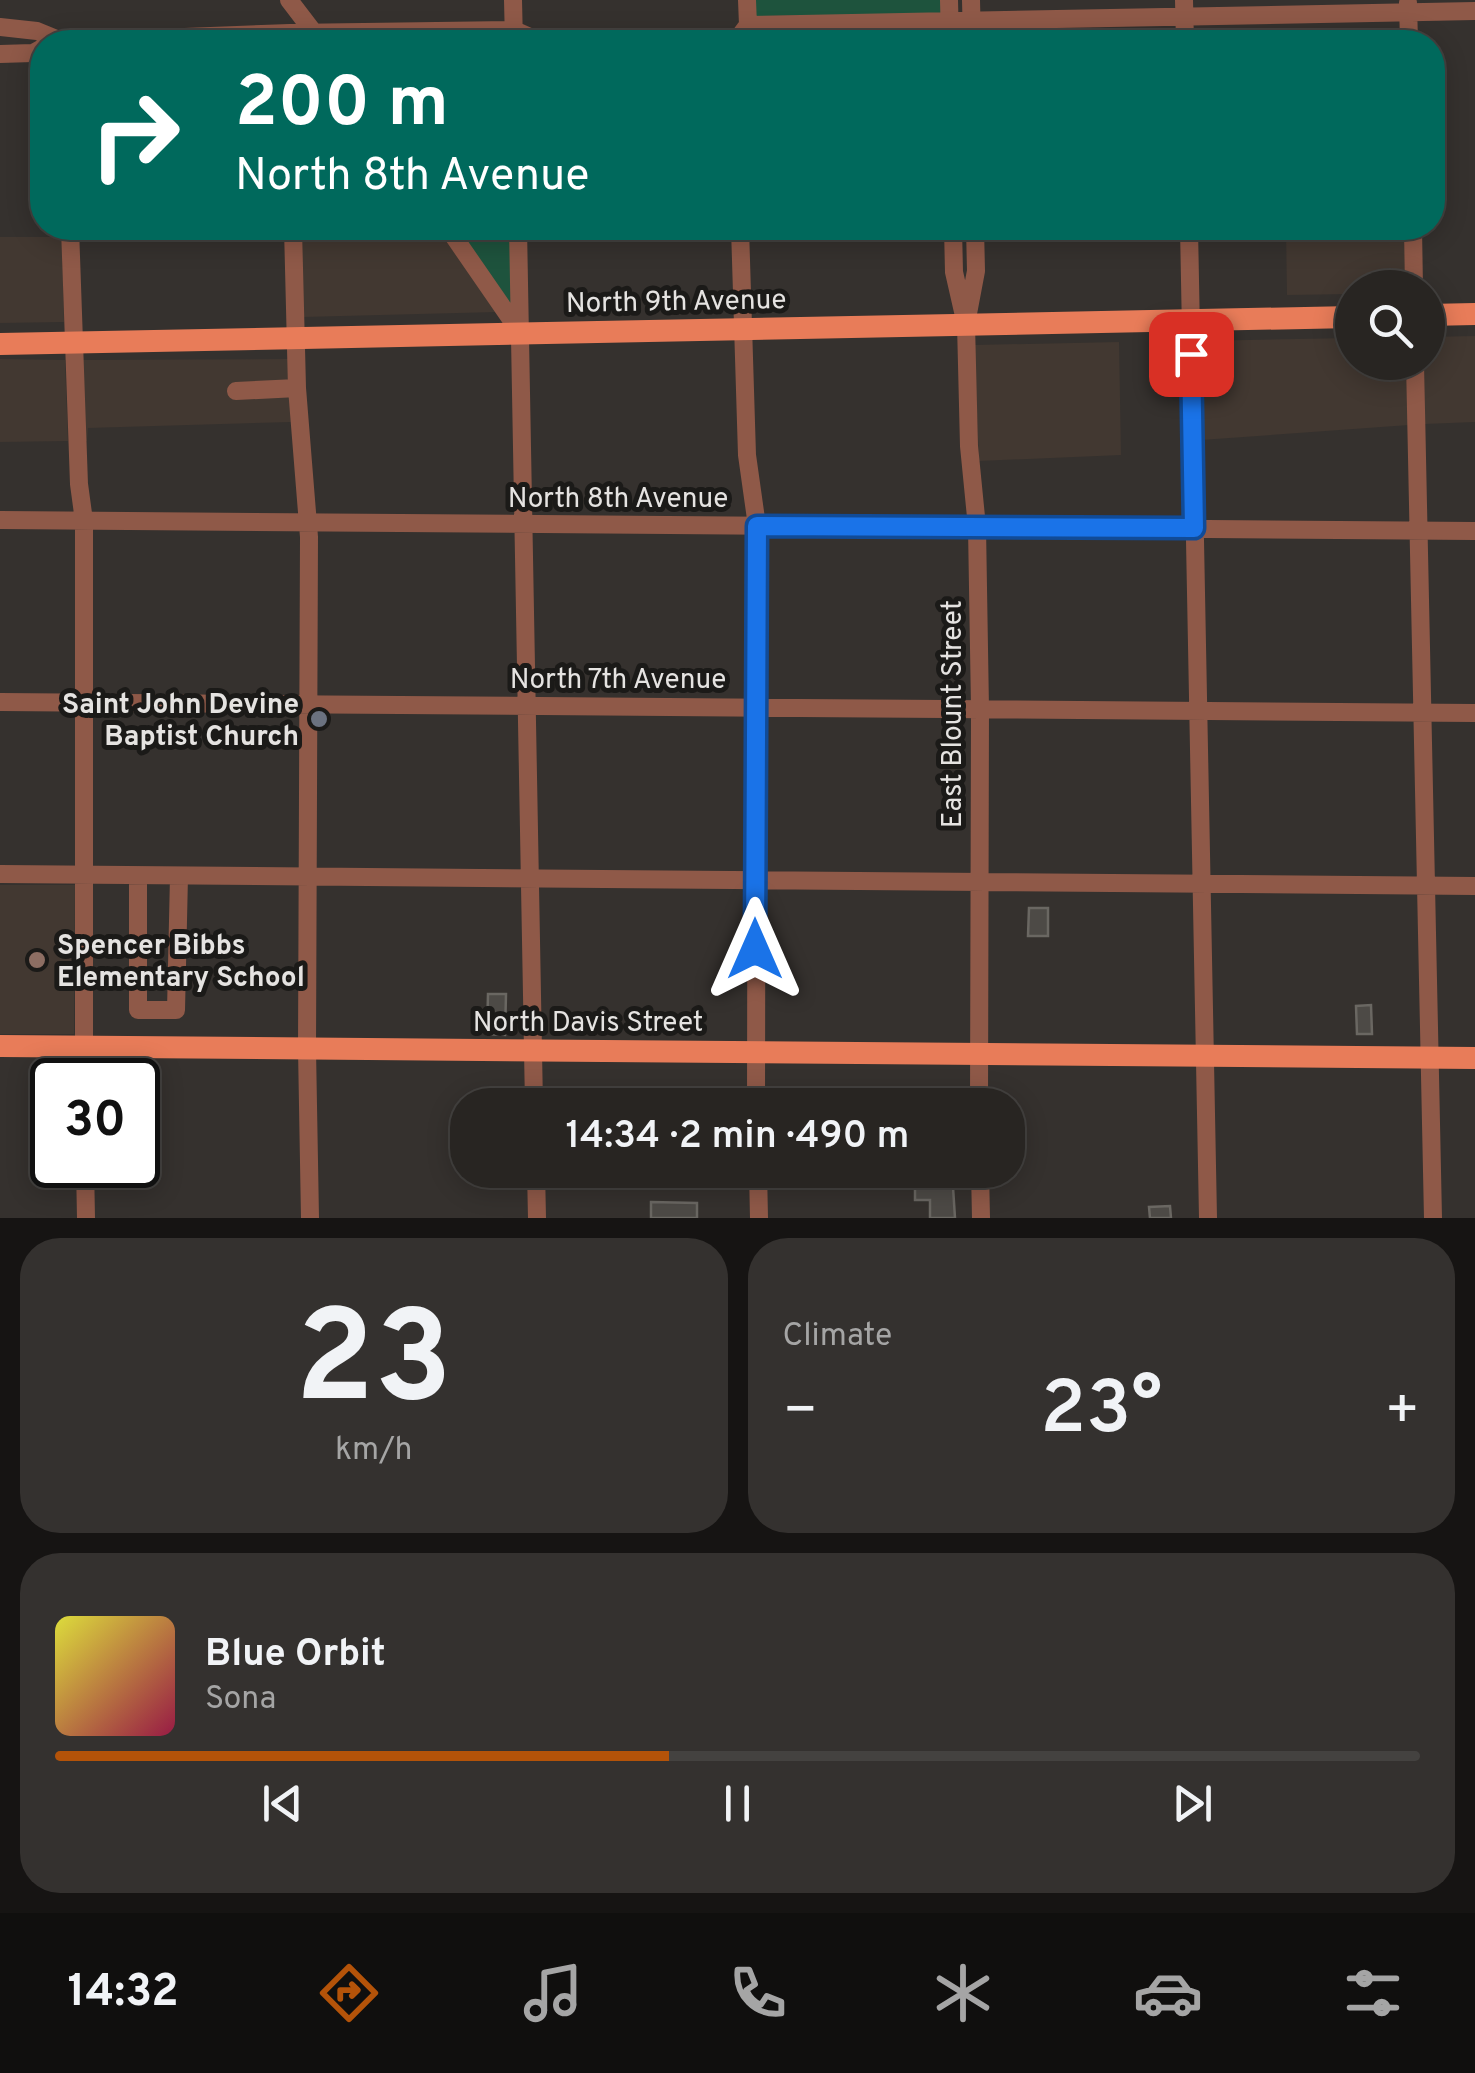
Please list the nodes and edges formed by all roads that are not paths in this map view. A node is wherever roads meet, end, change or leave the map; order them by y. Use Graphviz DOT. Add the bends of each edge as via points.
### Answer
graph roads {
  1 [pos="289,0"];
  2 [pos="514,0"];
  3 [pos="747,0"];
  4 [pos="949,0"];
  5 [pos="971,0"];
  6 [pos="1408,6"];
  7 [pos="1184,8"];
  8 [pos="1475,11"];
  9 [pos="971,20"];
  10 [pos="950,21"];
  11 [pos="748,25"];
  12 [pos="0,26"];
  13 [pos="30,30"];
  14 [pos="313,30"];
  15 [pos="514,30"];
  16 [pos="744,30"];
  17 [pos="950,30"];
  18 [pos="971,30"];
  19 [pos="30,53"];
  20 [pos="0,54"];
  21 [pos="70,240"];
  22 [pos="294,240"];
  23 [pos="456,240"];
  24 [pos="518,240"];
  25 [pos="740,240"];
  26 [pos="953,240"];
  27 [pos="976,240"];
  28 [pos="1189,240"];
  29 [pos="1413,240"];
  30 [pos="1414,270"];
  31 [pos="1475,314"];
  32 [pos="1445,315"];
  33 [pos="1335,317"];
  34 [pos="1190,320"];
  35 [pos="966,324"];
  36 [pos="742,329"];
  37 [pos="520,332"];
  38 [pos="296,338"];
  39 [pos="72,342"];
  40 [pos="0,344"];
  41 [pos="1416,380"];
  42 [pos="297,388"];
  43 [pos="236,391"];
  44 [pos="0,520"];
  45 [pos="84,521"];
  46 [pos="308,522"];
  47 [pos="523,524"];
  48 [pos="757,526"];
  49 [pos="977,527"];
  50 [pos="1194,528"];
  51 [pos="1419,531"];
  52 [pos="1475,532"];
  53 [pos="0,702"];
  54 [pos="86,702"];
  55 [pos="310,704"];
  56 [pos="527,706"];
  57 [pos="757,707"];
  58 [pos="980,708"];
  59 [pos="1198,711"];
  60 [pos="1422,712"];
  61 [pos="1475,713"];
  62 [pos="0,874"];
  63 [pos="84,875"];
  64 [pos="138,876"];
  65 [pos="179,876"];
  66 [pos="308,877"];
  67 [pos="530,878"];
  68 [pos="755,880"];
  69 [pos="979,882"];
  70 [pos="1202,884"];
  71 [pos="1426,885"];
  72 [pos="1475,886"];
  73 [pos="0,1046"];
  74 [pos="83,1046"];
  75 [pos="306,1048"];
  76 [pos="534,1050"];
  77 [pos="754,1052"];
  78 [pos="978,1053"];
  79 [pos="1205,1055"];
  80 [pos="1430,1056"];
  81 [pos="83,1058"];
  82 [pos="1475,1058"];
  83 [pos="534,1088"];
  84 [pos="755,1088"];
  85 [pos="979,1088"];
  86 [pos="85,1188"];
  87 [pos="536,1188"];
  88 [pos="759,1188"];
  89 [pos="980,1188"];
  90 [pos="86,1218"];
  91 [pos="310,1218"];
  92 [pos="536,1218"];
  93 [pos="760,1218"];
  94 [pos="981,1218"];
  95 [pos="1208,1218"];
  96 [pos="1432,1218"];
  1 -- 14 [label="street"];
  2 -- 15 [label="street"];
  3 -- 11 [label="street"];
  4 -- 10 [label="street"];
  5 -- 9 [label="street"];
  6 -- 7 [label="street"];
  6 -- 8 [label="street"];
  7 -- 9 [label="street"];
  9 -- 10 [label="street"];
  9 -- 18 [label="street"];
  10 -- 11 [label="street"];
  10 -- 17 [label="street"];
  11 -- 16 [label="street"];
  12 -- 13 [label="street"];
  19 -- 20 [label="street"];
  21 -- 39 [label="street"];
  22 -- 38 [label="street"];
  23 -- 37 [label="street"];
  24 -- 37 [label="street"];
  25 -- 36 [label="street"];
  26 -- 35 [label="street, East Blount Street"];
  27 -- 35 [label="street, East Blount Street"];
  28 -- 34 [label="street"];
  29 -- 30 [label="street"];
  31 -- 32 [label="main road"];
  33 -- 34 [label="main road, North 9th Avenue"];
  34 -- 35 [label="main road, North 9th Avenue"];
  34 -- 50 [label="street"];
  35 -- 36 [label="main road, North 9th Avenue"];
  35 -- 49 [label="street, East Blount Street"];
  36 -- 37 [label="main road, North 9th Avenue"];
  36 -- 48 [label="street"];
  37 -- 38 [label="main road, North 9th Avenue"];
  37 -- 47 [label="street"];
  38 -- 39 [label="main road, North 9th Avenue"];
  38 -- 42 [label="street"];
  39 -- 40 [label="main road, North 9th Avenue"];
  39 -- 45 [label="street"];
  41 -- 51 [label="street"];
  42 -- 43 [label="street"];
  42 -- 46 [label="street"];
  44 -- 45 [label="street, North 8th Avenue"];
  45 -- 46 [label="street, North 8th Avenue"];
  45 -- 54 [label="street"];
  46 -- 47 [label="street, North 8th Avenue"];
  46 -- 55 [label="street"];
  47 -- 48 [label="street, North 8th Avenue"];
  47 -- 56 [label="street"];
  48 -- 49 [label="street, North 8th Avenue"];
  48 -- 57 [label="street"];
  49 -- 50 [label="street, North 8th Avenue"];
  49 -- 58 [label="street, East Blount Street"];
  50 -- 51 [label="street, North 8th Avenue"];
  50 -- 59 [label="street"];
  51 -- 52 [label="street, North 8th Avenue"];
  51 -- 60 [label="street"];
  53 -- 54 [label="street, North 7th Avenue"];
  54 -- 55 [label="street, North 7th Avenue"];
  54 -- 63 [label="street"];
  55 -- 56 [label="street, North 7th Avenue"];
  55 -- 66 [label="street"];
  56 -- 57 [label="street, North 7th Avenue"];
  56 -- 67 [label="street"];
  57 -- 58 [label="street, North 7th Avenue"];
  57 -- 68 [label="street"];
  58 -- 59 [label="street, North 7th Avenue"];
  58 -- 69 [label="street, East Blount Street"];
  59 -- 60 [label="street, North 7th Avenue"];
  59 -- 70 [label="street"];
  60 -- 61 [label="street, North 7th Avenue"];
  60 -- 71 [label="street"];
  62 -- 63 [label="street"];
  63 -- 64 [label="street"];
  63 -- 74 [label="street"];
  64 -- 65 [label="street"];
  64 -- 65 [label="street" via="138,1010 176,1010"];
  65 -- 66 [label="street"];
  66 -- 67 [label="street"];
  66 -- 75 [label="street"];
  67 -- 68 [label="street"];
  67 -- 76 [label="street"];
  68 -- 69 [label="street"];
  68 -- 77 [label="street"];
  69 -- 70 [label="street"];
  69 -- 78 [label="street, East Blount Street"];
  70 -- 71 [label="street"];
  70 -- 79 [label="street"];
  71 -- 72 [label="street"];
  71 -- 80 [label="street"];
  73 -- 74 [label="main road, North Davis Street"];
  74 -- 75 [label="main road, North Davis Street"];
  74 -- 81 [label="street"];
  75 -- 76 [label="main road, North Davis Street"];
  75 -- 91 [label="street"];
  76 -- 77 [label="main road, North Davis Street"];
  76 -- 83 [label="street"];
  77 -- 78 [label="main road, North Davis Street"];
  77 -- 84 [label="street"];
  78 -- 79 [label="main road, North Davis Street"];
  78 -- 85 [label="street, East Blount Street"];
  79 -- 80 [label="main road, North Davis Street"];
  79 -- 95 [label="street"];
  80 -- 82 [label="main road, North Davis Street"];
  80 -- 96 [label="street"];
  86 -- 90 [label="street"];
  87 -- 92 [label="street"];
  88 -- 93 [label="street"];
  89 -- 94 [label="street"];
}
